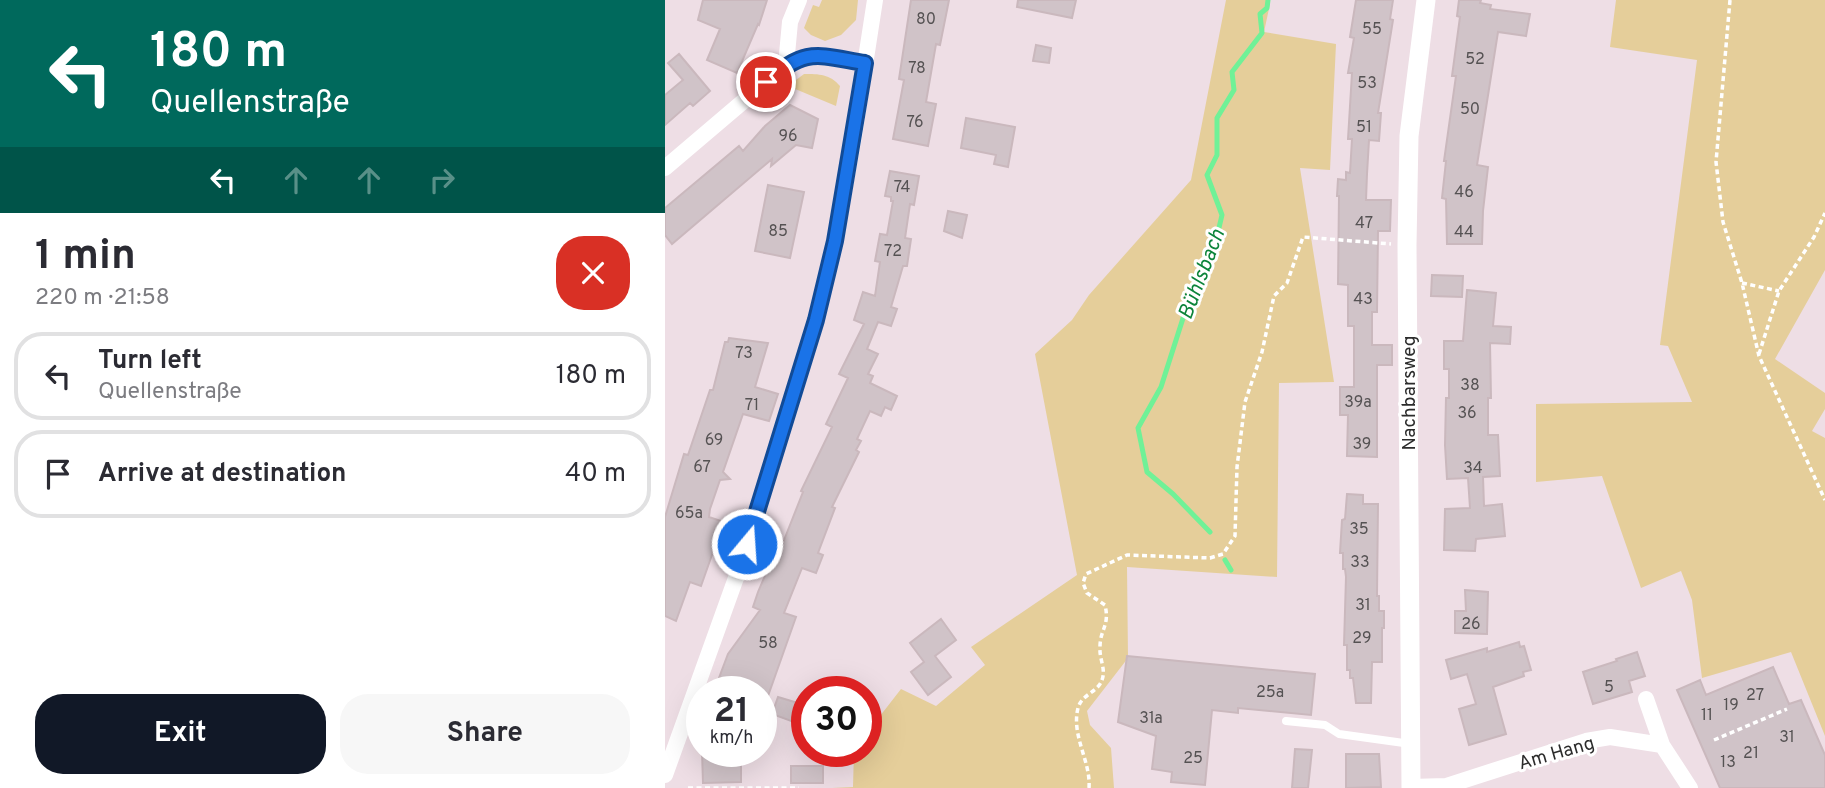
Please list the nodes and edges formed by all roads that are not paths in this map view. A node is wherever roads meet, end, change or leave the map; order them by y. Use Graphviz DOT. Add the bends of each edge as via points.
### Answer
graph roads {
  1 [pos="799,0"];
  2 [pos="874,0"];
  3 [pos="1426,0"];
  4 [pos="865,63"];
  5 [pos="786,65"];
  6 [pos="665,168"];
  7 [pos="1646,699"];
  8 [pos="1286,721"];
  9 [pos="1411,744"];
  10 [pos="1662,745"];
  11 [pos="665,775"];
  12 [pos="1411,788"];
  13 [pos="1690,788"];
  1 -- 5 [label="street" via="790,22"];
  2 -- 4 [label="street"];
  3 -- 9 [label="street, Nachbarsweg" via="1409,135"];
  4 -- 5 [label="street" via="803,56"];
  4 -- 11 [label="street" via="835,241 816,320 741,564"];
  5 -- 6 [label="street"];
  7 -- 10 [label="street"];
  8 -- 9 [label="lane"];
  9 -- 12 [label="street, Nachbarsweg"];
  10 -- 12 [label="street, Am Hang" via="1598,739 1446,786"];
  10 -- 13 [label="street"];
}
